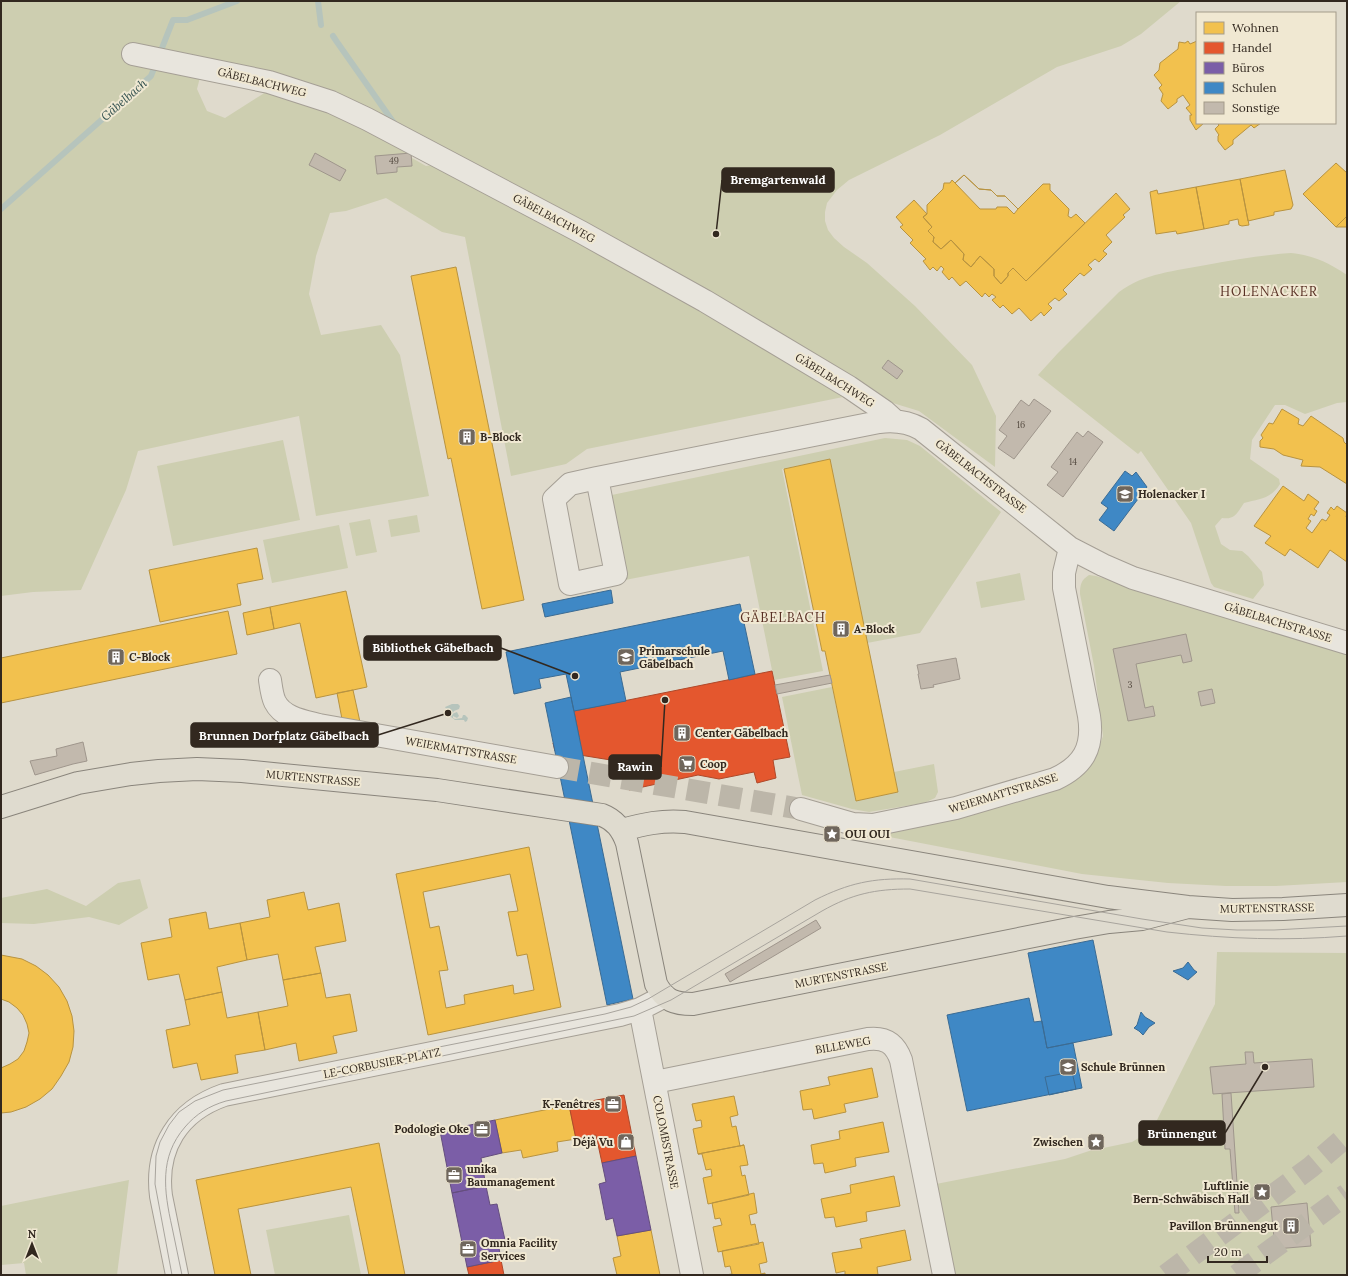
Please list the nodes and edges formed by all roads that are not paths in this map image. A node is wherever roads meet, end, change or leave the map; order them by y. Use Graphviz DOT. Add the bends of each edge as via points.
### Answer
graph roads {
  1 [pos="133,54"];
  2 [pos="895,421"];
  3 [pos="597,478"];
  4 [pos="1070,548"];
  5 [pos="1347,643"];
  6 [pos="270,680"];
  7 [pos="557,767"];
  8 [pos="1,808"];
  9 [pos="801,809"];
  10 [pos="622,830"];
  11 [pos="1347,905"];
  12 [pos="1188,907"];
  13 [pos="665,996"];
  14 [pos="640,1009"];
  15 [pos="655,1082"];
  16 [pos="177,1275"];
  17 [pos="692,1275"];
  18 [pos="944,1275"];
  1 -- 2 [label="street, GÄBELBACHWEG" via="270,82 331,102 367,118 705,300 849,387"];
  2 -- 3 [label="street, GÄBELBACHSTRASSE" via="878,422"];
  2 -- 4 [label="street, GÄBELBACHSTRASSE" via="921,429"];
  3 -- 3 [label="street, GÄBELBACHSTRASSE" via="570,484 554,499 570,584 616,574"];
  4 -- 5 [label="street, GÄBELBACHSTRASSE" via="1133,578"];
  4 -- 9 [label="street, WEIERMATTSTRASSE" via="1064,573 1064,588 1091,725 1089,743 1078,764 1055,779 956,808 872,825 853,824"];
  6 -- 7 [label="street, WEIERMATTSTRASSE" via="276,704 281,711 298,719 319,725"];
  8 -- 10 [label="main road, MURTENSTRASSE" via="52,790 106,777 197,769 437,790 579,810 608,817"];
  10 -- 12 [label="main road, MURTENSTRASSE" via="659,821 678,822 1108,897"];
  10 -- 13 [label="main road, MURTENSTRASSE" via="627,842 654,978"];
  11 -- 12 [label="main road, MURTENSTRASSE" via="1232,910"];
  12 -- 13 [label="main road, MURTENSTRASSE" via="1142,919 1074,928 693,1004 676,1003"];
  13 -- 14 [label="street, LE-CORBUSIER-PLATZ"];
  14 -- 15 [label="street, COLOMBSTRASSE"];
  14 -- 16 [label="street, LE-CORBUSIER-PLATZ" via="224,1096 199,1106 174,1132 166,1145 160,1169 161,1196"];
  15 -- 17 [label="street, COLOMBSTRASSE"];
  15 -- 18 [label="street, BILLEWEG" via="868,1039 880,1039 890,1043 897,1050 901,1060"];
}
